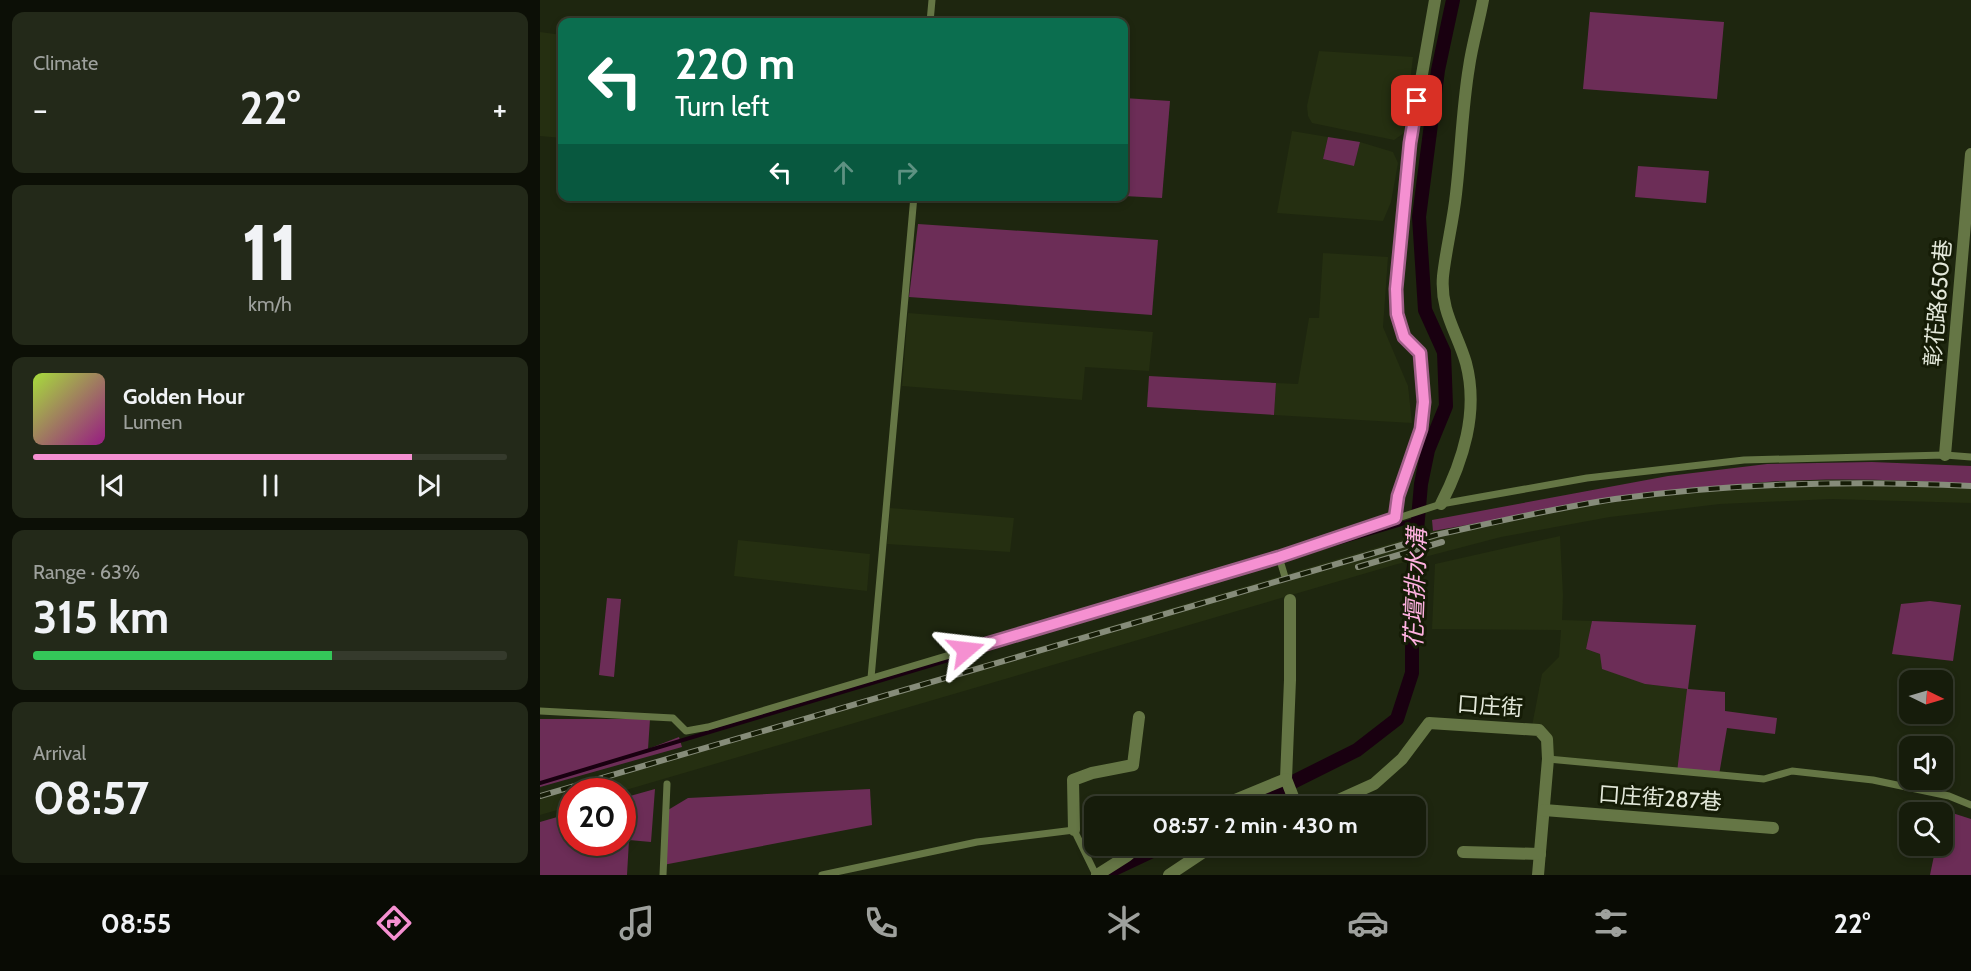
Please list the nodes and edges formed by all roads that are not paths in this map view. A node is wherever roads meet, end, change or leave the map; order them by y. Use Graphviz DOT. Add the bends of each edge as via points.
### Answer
graph roads {
  1 [pos="932,0"];
  2 [pos="1435,0"];
  3 [pos="1483,0"];
  4 [pos="930,18"];
  5 [pos="1971,154"];
  6 [pos="914,201"];
  7 [pos="1945,455"];
  8 [pos="1971,457"];
  9 [pos="1438,505"];
  10 [pos="1400,517"];
  11 [pos="1279,557"];
  12 [pos="1285,577"];
  13 [pos="1290,600"];
  14 [pos="871,678"];
  15 [pos="540,711"];
  16 [pos="1139,717"];
  17 [pos="1548,759"];
  18 [pos="1287,782"];
  19 [pos="667,784"];
  20 [pos="1248,796"];
  21 [pos="1293,796"];
  22 [pos="1347,796"];
  23 [pos="1971,804"];
  24 [pos="1544,810"];
  25 [pos="1773,828"];
  26 [pos="1074,830"];
  27 [pos="1463,852"];
  28 [pos="1540,854"];
  29 [pos="1127,856"];
  30 [pos="1198,856"];
  31 [pos="663,875"];
  32 [pos="822,875"];
  33 [pos="1096,875"];
  34 [pos="1169,875"];
  35 [pos="1538,875"];
  1 -- 4 [label="lane"];
  2 -- 10 [label="street" via="1410,143 1396,289 1397,314 1404,337 1420,353 1424,402 1421,429 1398,496"];
  3 -- 9 [label="street" via="1469,66 1443,277 1448,319 1466,362 1471,414 1464,450"];
  5 -- 7 [label="street, 彰花路650巷"];
  6 -- 14 [label="lane"];
  7 -- 8 [label="lane"];
  7 -- 9 [label="lane" via="1744,460 1587,478"];
  9 -- 10 [label="lane"];
  10 -- 11 [label="lane"];
  11 -- 12 [label="lane"];
  11 -- 14 [label="lane"];
  13 -- 18 [label="street"];
  14 -- 15 [label="lane" via="686,731 673,718"];
  16 -- 26 [label="street" via="1133,765 1073,780"];
  17 -- 22 [label="street, 口庄街" via="1547,739 1539,730 1429,723 1402,759 1374,784"];
  17 -- 23 [label="lane" via="1764,779 1792,771 1861,778"];
  17 -- 24 [label="street, 口庄街"];
  18 -- 20 [label="street"];
  18 -- 21 [label="street"];
  19 -- 31 [label="lane"];
  24 -- 25 [label="street, 口庄街287巷"];
  24 -- 28 [label="street, 口庄街"];
  26 -- 32 [label="lane" via="977,842"];
  26 -- 33 [label="lane"];
  27 -- 28 [label="street"];
  28 -- 35 [label="street, 口庄街"];
  29 -- 33 [label="street"];
  30 -- 34 [label="street"];
}
